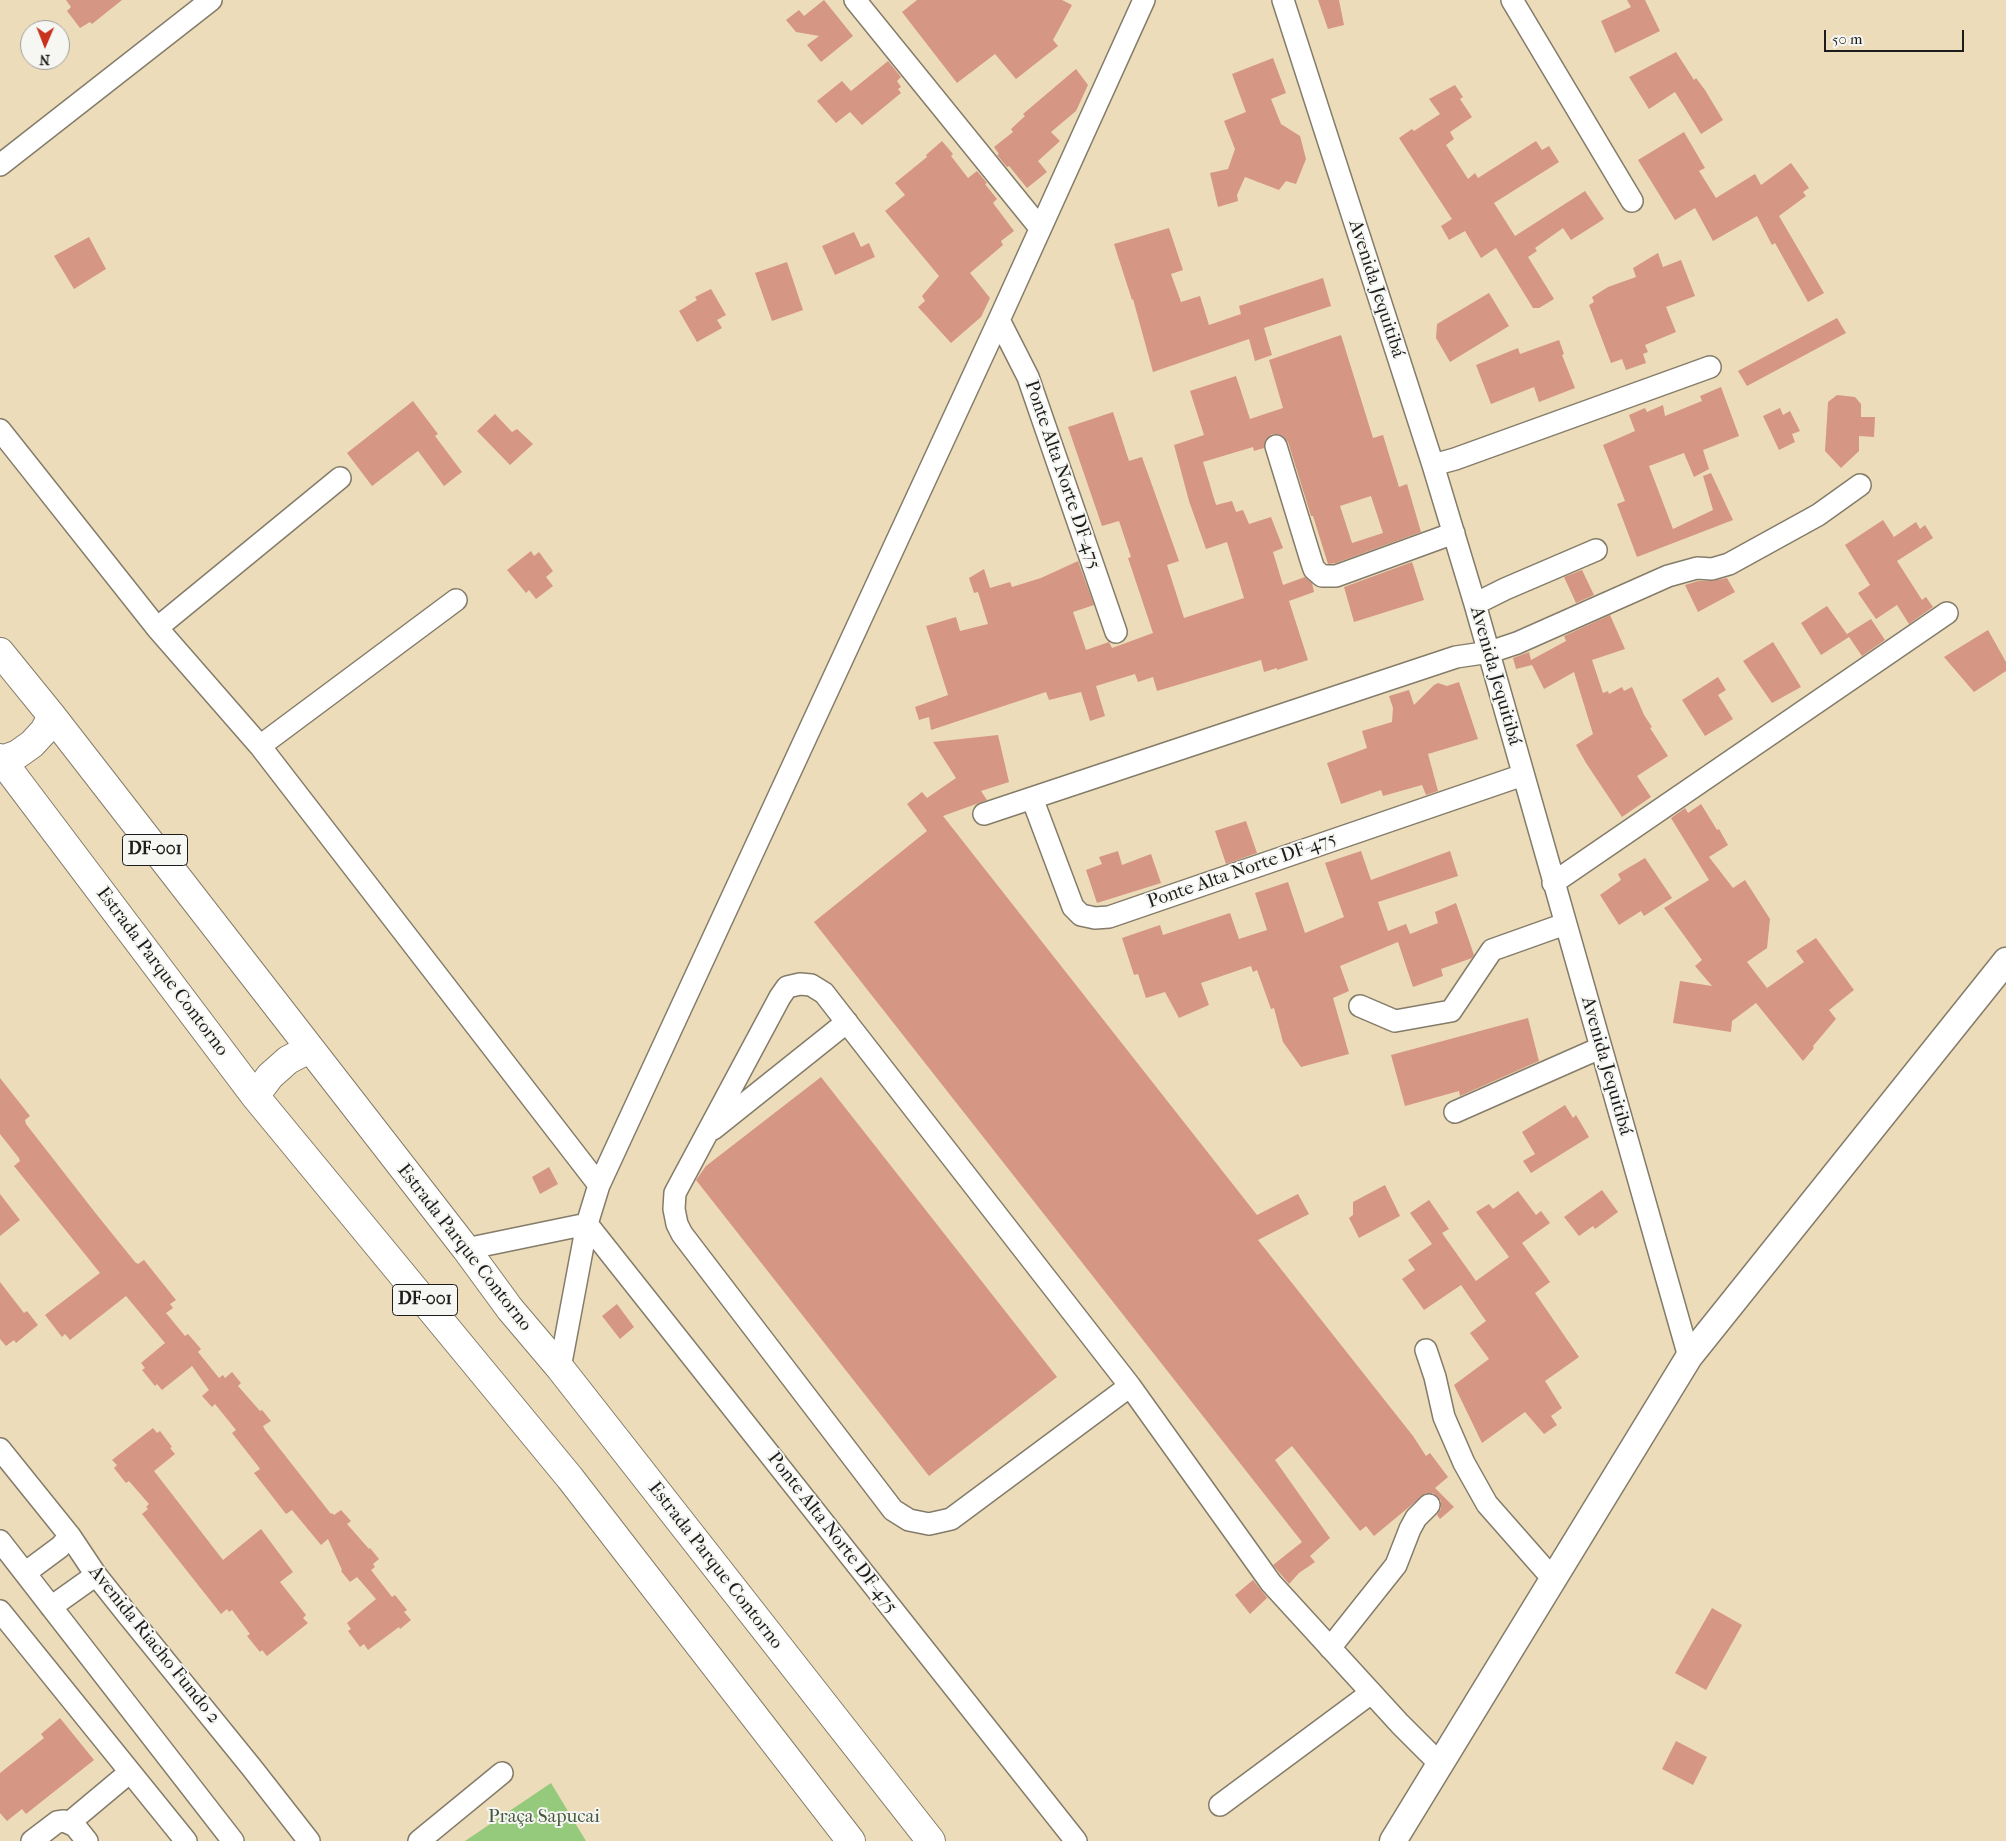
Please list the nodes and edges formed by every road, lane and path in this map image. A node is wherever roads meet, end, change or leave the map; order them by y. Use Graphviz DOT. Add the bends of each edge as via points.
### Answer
graph roads {
  1 [pos="211,0"];
  2 [pos="855,0"];
  3 [pos="1144,0"];
  4 [pos="1283,0"];
  5 [pos="1512,0"];
  6 [pos="0,164"];
  7 [pos="1632,201"];
  8 [pos="1040,228"];
  9 [pos="999,320"];
  10 [pos="1710,367"];
  11 [pos="0,430"];
  12 [pos="1276,446"];
  13 [pos="1433,465"];
  14 [pos="340,478"];
  15 [pos="1860,485"];
  16 [pos="1454,533"];
  17 [pos="1596,550"];
  18 [pos="456,600"];
  19 [pos="1475,604"];
  20 [pos="1947,613"];
  21 [pos="157,628"];
  22 [pos="1116,632"];
  23 [pos="0,652"];
  24 [pos="1490,652"];
  25 [pos="52,716"];
  26 [pos="260,746"];
  27 [pos="1,759"];
  28 [pos="1523,775"];
  29 [pos="1032,798"];
  30 [pos="984,814"];
  31 [pos="1553,882"];
  32 [pos="1565,924"];
  33 [pos="2006,961"];
  34 [pos="1360,1006"];
  35 [pos="847,1022"];
  36 [pos="1600,1048"];
  37 [pos="310,1049"];
  38 [pos="255,1096"];
  39 [pos="1455,1112"];
  40 [pos="706,1134"];
  41 [pos="599,1185"];
  42 [pos="587,1224"];
  43 [pos="466,1249"];
  44 [pos="1426,1350"];
  45 [pos="1690,1357"];
  46 [pos="560,1368"];
  47 [pos="1130,1386"];
  48 [pos="0,1449"];
  49 [pos="1429,1505"];
  50 [pos="70,1536"];
  51 [pos="0,1541"];
  52 [pos="25,1573"];
  53 [pos="96,1575"];
  54 [pos="1552,1579"];
  55 [pos="51,1607"];
  56 [pos="0,1611"];
  57 [pos="1330,1648"];
  58 [pos="1372,1694"];
  59 [pos="1440,1763"];
  60 [pos="130,1772"];
  61 [pos="502,1773"];
  62 [pos="1220,1805"];
  63 [pos="69,1824"];
  64 [pos="32,1841"];
  65 [pos="87,1841"];
  66 [pos="186,1841"];
  67 [pos="233,1841"];
  68 [pos="309,1841"];
  69 [pos="419,1841"];
  70 [pos="851,1841"];
  71 [pos="931,1841"];
  72 [pos="1076,1841"];
  73 [pos="1393,1841"];
  1 -- 6 [label="street"];
  2 -- 8 [label="street"];
  3 -- 8 [label="street"];
  4 -- 13 [label="street, Avenida Jequitibá"];
  5 -- 7 [label="street"];
  8 -- 9 [label="street"];
  9 -- 22 [label="street, Ponte Alta Norte DF-475" via="1028,377"];
  9 -- 41 [label="street"];
  10 -- 13 [label="street"];
  11 -- 21 [label="street"];
  12 -- 16 [label="street" via="1314,569 1322,576 1336,576"];
  13 -- 16 [label="street, Avenida Jequitibá"];
  14 -- 21 [label="street"];
  15 -- 24 [label="street" via="1818,515 1730,564 1668,576"];
  16 -- 19 [label="street, Avenida Jequitibá"];
  17 -- 19 [label="street"];
  18 -- 26 [label="street"];
  19 -- 24 [label="street, Avenida Jequitibá"];
  20 -- 31 [label="street"];
  21 -- 26 [label="street"];
  23 -- 25 [label="highway, Estrada Parque Contorno / DF-001"];
  24 -- 28 [label="street, Avenida Jequitibá"];
  24 -- 29 [label="street" via="1456,658"];
  25 -- 27 [label="highway" via="32,744 18,754"];
  25 -- 37 [label="highway, Estrada Parque Contorno / DF-001"];
  26 -- 41 [label="street"];
  27 -- 38 [label="highway, Estrada Parque Contorno / DF-001"];
  28 -- 29 [label="street, Ponte Alta Norte DF-475" via="1109,917 1095,918 1081,915 1073,907"];
  28 -- 31 [label="street, Avenida Jequitibá"];
  29 -- 30 [label="street"];
  31 -- 32 [label="street, Avenida Jequitibá"];
  32 -- 34 [label="street" via="1492,950 1451,1011 1395,1021"];
  32 -- 36 [label="street, Avenida Jequitibá"];
  33 -- 45 [label="main road"];
  35 -- 40 [label="street"];
  35 -- 40 [label="street" via="824,993 811,985 787,987"];
  35 -- 47 [label="street"];
  36 -- 39 [label="street"];
  36 -- 45 [label="street, Avenida Jequitibá"];
  37 -- 38 [label="highway" via="276,1070"];
  37 -- 43 [label="highway, Estrada Parque Contorno / DF-001"];
  38 -- 70 [label="highway, Estrada Parque Contorno / DF-001" via="570,1478"];
  40 -- 47 [label="street" via="675,1193 674,1209 682,1234 893,1510 909,1520 929,1524 951,1519"];
  41 -- 42 [label="street"];
  42 -- 43 [label="street"];
  42 -- 46 [label="street"];
  42 -- 72 [label="street, Ponte Alta Norte DF-475"];
  43 -- 46 [label="highway, Estrada Parque Contorno / DF-001"];
  44 -- 54 [label="street" via="1444,1417 1464,1463 1487,1504"];
  45 -- 54 [label="main road"];
  46 -- 71 [label="highway, Estrada Parque Contorno / DF-001"];
  47 -- 57 [label="street" via="1271,1584"];
  48 -- 50 [label="street, Avenida Riacho Fundo 2"];
  49 -- 57 [label="street" via="1416,1518 1396,1565"];
  50 -- 52 [label="street"];
  50 -- 53 [label="street, Avenida Riacho Fundo 2"];
  51 -- 52 [label="street"];
  52 -- 55 [label="street"];
  53 -- 55 [label="street"];
  53 -- 68 [label="street, Avenida Riacho Fundo 2"];
  54 -- 59 [label="main road"];
  55 -- 67 [label="street"];
  56 -- 60 [label="street"];
  57 -- 58 [label="street"];
  58 -- 59 [label="street"];
  58 -- 62 [label="street"];
  59 -- 73 [label="main road"];
  60 -- 63 [label="street"];
  60 -- 66 [label="street"];
  61 -- 69 [label="street"];
  63 -- 64 [label="street" via="57,1822"];
  63 -- 65 [label="street" via="75,1826"];
}
